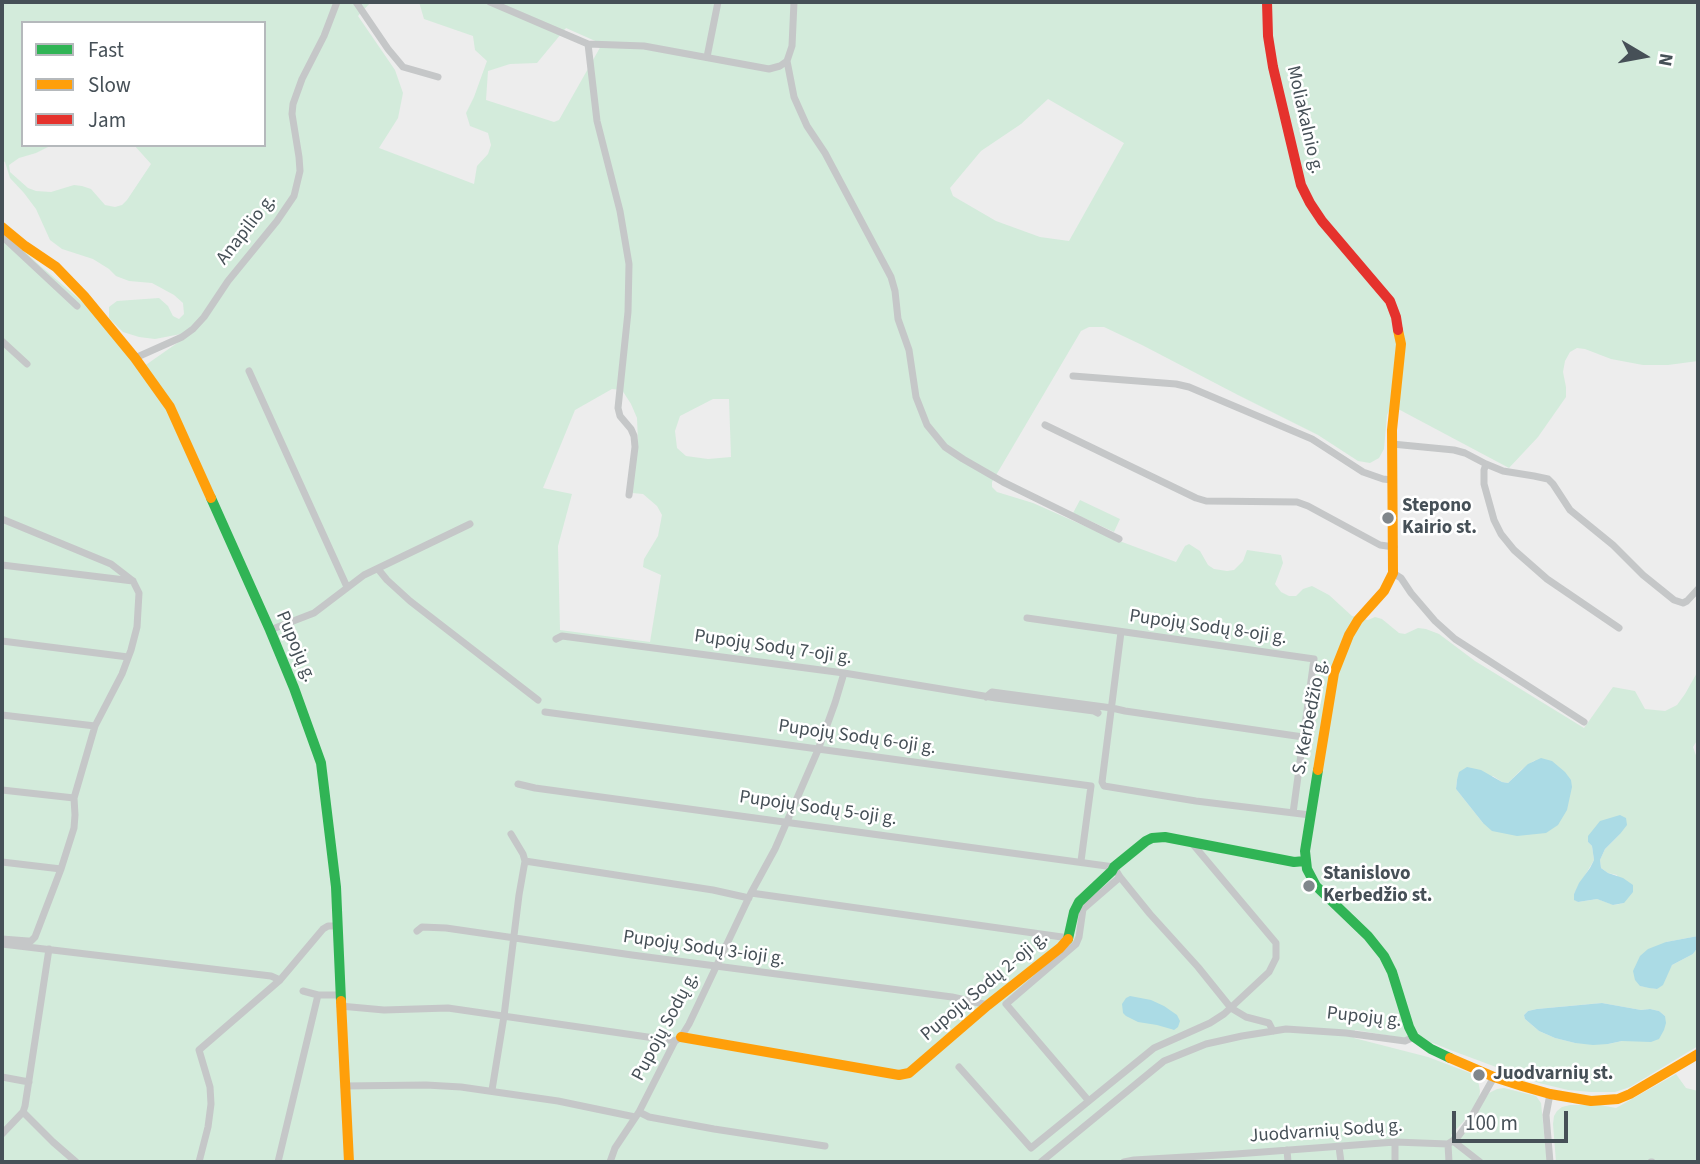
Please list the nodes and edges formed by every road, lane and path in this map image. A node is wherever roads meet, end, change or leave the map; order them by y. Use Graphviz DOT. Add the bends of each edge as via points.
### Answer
graph roads {
  1 [pos="337,2"];
  2 [pos="356,2"];
  3 [pos="490,2"];
  4 [pos="718,2"];
  5 [pos="794,2"];
  6 [pos="1266,2"];
  7 [pos="588,44"];
  8 [pos="707,57"];
  9 [pos="787,61"];
  10 [pos="438,77"];
  11 [pos="2,227"];
  12 [pos="2,236"];
  13 [pos="77,306"];
  14 [pos="2,341"];
  15 [pos="135,358"];
  16 [pos="27,364"];
  17 [pos="249,371"];
  18 [pos="1073,376"];
  19 [pos="1045,425"];
  20 [pos="1392,444"];
  21 [pos="1486,464"];
  22 [pos="1392,480"];
  23 [pos="629,495"];
  24 [pos="2,519"];
  25 [pos="470,524"];
  26 [pos="1119,539"];
  27 [pos="1394,547"];
  28 [pos="2,565"];
  29 [pos="378,569"];
  30 [pos="1393,573"];
  31 [pos="133,581"];
  32 [pos="346,587"];
  33 [pos="1698,589"];
  34 [pos="1027,618"];
  35 [pos="1619,628"];
  36 [pos="270,630"];
  37 [pos="1121,632"];
  38 [pos="556,639"];
  39 [pos="2,641"];
  40 [pos="128,657"];
  41 [pos="844,673"];
  42 [pos="986,697"];
  43 [pos="538,700"];
  44 [pos="1112,708"];
  45 [pos="545,712"];
  46 [pos="1098,713"];
  47 [pos="2,715"];
  48 [pos="1584,722"];
  49 [pos="95,726"];
  50 [pos="1303,737"];
  51 [pos="818,750"];
  52 [pos="518,784"];
  53 [pos="2,790"];
  54 [pos="74,798"];
  55 [pos="1293,813"];
  56 [pos="1310,815"];
  57 [pos="788,821"];
  58 [pos="510,834"];
  59 [pos="1191,841"];
  60 [pos="525,861"];
  61 [pos="1081,861"];
  62 [pos="1305,861"];
  63 [pos="2,862"];
  64 [pos="1114,867"];
  65 [pos="61,869"];
  66 [pos="1120,877"];
  67 [pos="750,895"];
  68 [pos="337,926"];
  69 [pos="417,931"];
  70 [pos="514,937"];
  71 [pos="1069,938"];
  72 [pos="2,939"];
  73 [pos="2,944"];
  74 [pos="49,950"];
  75 [pos="716,966"];
  76 [pos="279,980"];
  77 [pos="303,991"];
  78 [pos="318,995"];
  79 [pos="340,1000"];
  80 [pos="988,1005"];
  81 [pos="1231,1008"];
  82 [pos="504,1016"];
  83 [pos="1273,1031"];
  84 [pos="1414,1037"];
  85 [pos="678,1039"];
  86 [pos="1698,1054"];
  87 [pos="959,1067"];
  88 [pos="2,1077"];
  89 [pos="1494,1077"];
  90 [pos="29,1082"];
  91 [pos="344,1086"];
  92 [pos="492,1090"];
  93 [pos="1550,1094"];
  94 [pos="1088,1100"];
  95 [pos="23,1112"];
  96 [pos="637,1114"];
  97 [pos="2,1134"];
  98 [pos="1395,1142"];
  99 [pos="1451,1143"];
  100 [pos="825,1146"];
  101 [pos="1339,1147"];
  102 [pos="1287,1150"];
  103 [pos="1236,1158"];
  104 [pos="1183,1160"];
  105 [pos="1134,1161"];
  106 [pos="76,1162"];
  107 [pos="199,1162"];
  108 [pos="278,1162"];
  109 [pos="349,1162"];
  110 [pos="610,1162"];
  111 [pos="1041,1162"];
  112 [pos="1124,1162"];
  113 [pos="1288,1162"];
  114 [pos="1341,1162"];
  115 [pos="1395,1162"];
  116 [pos="1449,1162"];
  117 [pos="1480,1162"];
  118 [pos="1550,1162"];
  1 -- 15 [label="street, Anapilio g." via="293,104 300,171 294,196 193,329"];
  2 -- 10 [label="street" via="403,67"];
  3 -- 7 [label="street"];
  4 -- 8 [label="street"];
  5 -- 9 [label="street"];
  6 -- 20 [label="street, Moliakalnio g." via="1273,67 1301,185 1322,221 1390,301 1396,317 1401,344"];
  7 -- 8 [label="street" via="644,46"];
  7 -- 23 [label="street" via="597,121 629,264 618,408 634,436"];
  8 -- 9 [label="street" via="768,69"];
  9 -- 26 [label="street" via="794,97 807,126 891,277 916,397 927,425 945,447 963,459"];
  11 -- 15 [label="street, Pupojų g." via="56,267"];
  12 -- 13 [label="street"];
  14 -- 16 [label="street"];
  15 -- 36 [label="street, Pupojų g." via="170,407"];
  17 -- 32 [label="street"];
  18 -- 22 [label="street" via="1189,387 1312,439 1363,472"];
  19 -- 27 [label="street" via="1196,498 1297,502 1380,545"];
  20 -- 21 [label="street" via="1454,450"];
  20 -- 22 [label="street"];
  21 -- 33 [label="street" via="1543,477 1553,484 1570,510 1674,600 1683,603"];
  21 -- 35 [label="street" via="1484,484 1501,534 1547,579"];
  22 -- 27 [label="street"];
  24 -- 31 [label="street" via="111,564"];
  25 -- 29 [label="street"];
  27 -- 30 [label="street"];
  28 -- 31 [label="street"];
  29 -- 32 [label="street"];
  29 -- 43 [label="street" via="410,601"];
  30 -- 48 [label="street" via="1455,639"];
  30 -- 56 [label="street, S. Kerbedžio g." via="1349,635 1334,673"];
  31 -- 40 [label="street" via="139,593 137,627"];
  32 -- 36 [label="street" via="314,613"];
  34 -- 37 [label="street, Pupojų Sodų 8-oji g."];
  36 -- 68 [label="street, Pupojų g." via="321,763"];
  37 -- 44 [label="street"];
  37 -- 50 [label="street, Pupojų Sodų 8-oji g." via="1314,659"];
  38 -- 41 [label="street, Pupojų Sodų 7-oji g." via="562,636"];
  39 -- 40 [label="street"];
  40 -- 49 [label="street"];
  41 -- 42 [label="street, Pupojų Sodų 7-oji g."];
  41 -- 51 [label="street, Pupojų Sodų g."];
  42 -- 44 [label="street, Pupojų Sodų 7-oji g." via="992,692"];
  42 -- 46 [label="street, Pupojų Sodų 7-oji g."];
  44 -- 50 [label="street, Pupojų Sodų 7-oji g."];
  44 -- 55 [label="street" via="1102,782 1107,787"];
  45 -- 51 [label="street, Pupojų Sodų 6-oji g."];
  47 -- 49 [label="street"];
  49 -- 54 [label="street"];
  50 -- 55 [label="street, Pupojų Sodų 8-oji g."];
  51 -- 57 [label="street, Pupojų Sodų g."];
  51 -- 61 [label="street, Pupojų Sodų 6-oji g." via="1091,786"];
  52 -- 57 [label="street, Pupojų Sodų 5-oji g."];
  53 -- 54 [label="street"];
  54 -- 65 [label="street" via="75,822"];
  55 -- 56 [label="street"];
  56 -- 62 [label="street, S. Kerbedžio g."];
  57 -- 61 [label="street, Pupojų Sodų 5-oji g."];
  57 -- 67 [label="street, Pupojų Sodų g."];
  58 -- 60 [label="street"];
  59 -- 62 [label="street, Pupojų Sodų 2-oji g."];
  59 -- 64 [label="street, Pupojų Sodų 2-oji g." via="1152,838"];
  59 -- 81 [label="street" via="1276,943 1276,958 1269,972"];
  60 -- 67 [label="street"];
  60 -- 70 [label="street"];
  61 -- 64 [label="street, Pupojų Sodų 5-oji g."];
  62 -- 84 [label="street" via="1311,879 1384,956"];
  63 -- 65 [label="street"];
  64 -- 66 [label="street"];
  64 -- 71 [label="street, Pupojų Sodų 2-oji g." via="1076,906"];
  65 -- 72 [label="street" via="35,937 30,941"];
  66 -- 81 [label="street"];
  66 -- 94 [label="street" via="1084,907 1076,944 1006,1004"];
  67 -- 71 [label="street"];
  67 -- 75 [label="street, Pupojų Sodų g."];
  68 -- 76 [label="street" via="323,929"];
  68 -- 79 [label="street, Pupojų g."];
  69 -- 70 [label="street, Pupojų Sodų 3-ioji g." via="446,928"];
  70 -- 75 [label="street, Pupojų Sodų 3-ioji g."];
  70 -- 82 [label="street"];
  71 -- 80 [label="street, Pupojų Sodų 2-oji g."];
  73 -- 74 [label="street"];
  74 -- 76 [label="street"];
  74 -- 90 [label="street"];
  75 -- 80 [label="street, Pupojų Sodų 3-ioji g."];
  75 -- 85 [label="street, Pupojų Sodų g."];
  76 -- 107 [label="street" via="200,1050 211,1104"];
  77 -- 78 [label="street, Pupojų Sodų 2-oji g."];
  78 -- 79 [label="street, Pupojų Sodų 2-oji g."];
  78 -- 108 [label="street"];
  79 -- 82 [label="street, Pupojų Sodų 2-oji g." via="384,1010 448,1008"];
  79 -- 91 [label="street, Pupojų g."];
  80 -- 85 [label="street, Pupojų Sodų 2-oji g." via="919,1066 899,1075"];
  81 -- 83 [label="street" via="1269,1023"];
  81 -- 94 [label="street" via="1210,1023 1154,1048"];
  82 -- 85 [label="street, Pupojų Sodų 2-oji g."];
  82 -- 92 [label="street"];
  83 -- 84 [label="street, Pupojų g." via="1346,1033 1405,1041"];
  83 -- 111 [label="street, Pupojų g." via="1206,1044 1164,1061"];
  84 -- 89 [label="street, Pupojų g."];
  85 -- 96 [label="street, Pupojų Sodų g."];
  86 -- 93 [label="street, Pupojų g." via="1618,1099 1591,1101"];
  87 -- 94 [label="street" via="1031,1148"];
  88 -- 90 [label="street"];
  89 -- 93 [label="street, Pupojų g."];
  89 -- 99 [label="street"];
  90 -- 95 [label="street"];
  91 -- 92 [label="street"];
  91 -- 109 [label="street, Pupojų g."];
  92 -- 96 [label="street"];
  93 -- 118 [label="street" via="1546,1115"];
  95 -- 97 [label="street"];
  95 -- 106 [label="street"];
  96 -- 100 [label="street"];
  96 -- 110 [label="street, Pupojų Sodų g."];
  98 -- 99 [label="street, Juodvarnių Sodų g."];
  98 -- 101 [label="street, Juodvarnių Sodų g."];
  98 -- 115 [label="street"];
  99 -- 116 [label="street"];
  99 -- 117 [label="street"];
  101 -- 102 [label="street, Juodvarnių Sodų g."];
  101 -- 114 [label="street"];
  102 -- 103 [label="street, Juodvarnių Sodų g."];
  102 -- 113 [label="street"];
  103 -- 104 [label="street, Juodvarnių Sodų g."];
  104 -- 105 [label="street, Juodvarnių Sodų g."];
  105 -- 112 [label="street, Juodvarnių Sodų g."];
}
